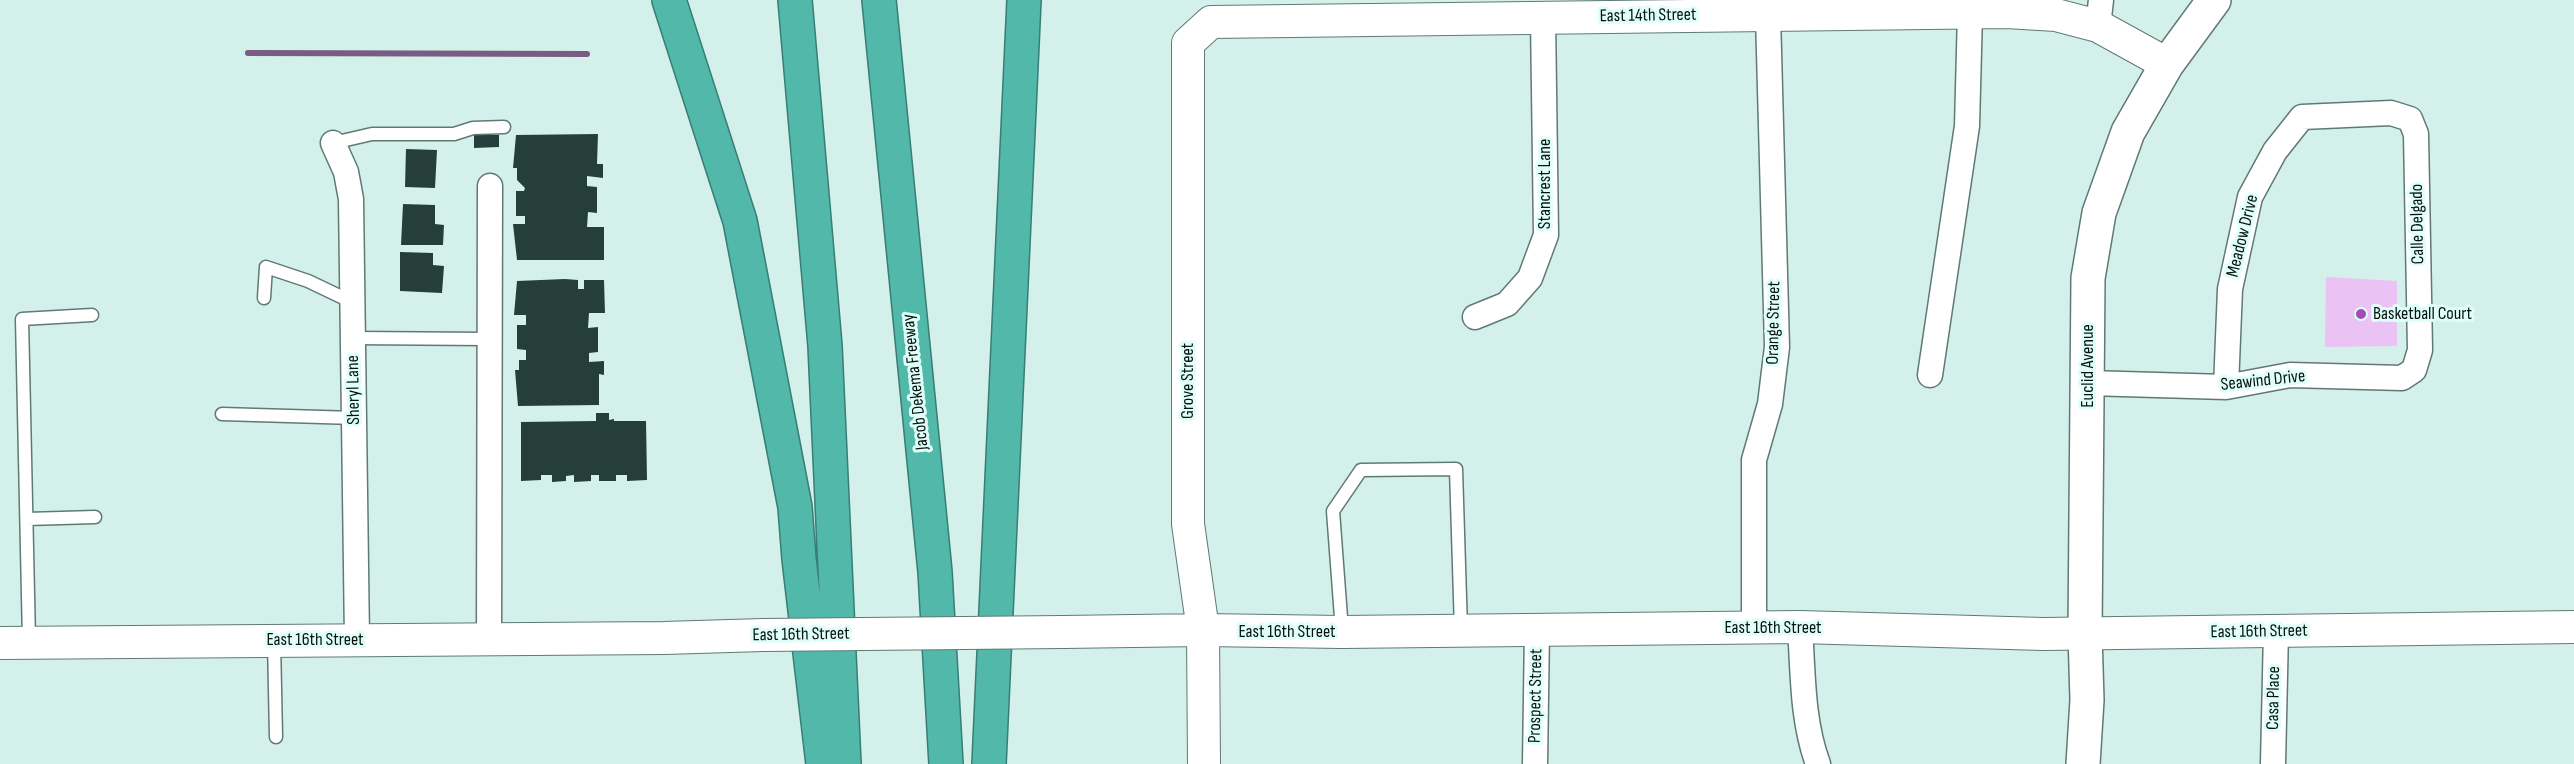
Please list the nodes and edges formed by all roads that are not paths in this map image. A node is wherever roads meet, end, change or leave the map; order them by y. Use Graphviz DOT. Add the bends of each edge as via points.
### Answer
graph roads {
  1 [pos="669,0"];
  2 [pos="795,0"];
  3 [pos="879,0"];
  4 [pos="1024,0"];
  5 [pos="2214,0"];
  6 [pos="2007,6"];
  7 [pos="2056,7"];
  8 [pos="1376,10"];
  9 [pos="1970,13"];
  10 [pos="2099,13"];
  11 [pos="1768,15"];
  12 [pos="1543,17"];
  13 [pos="1225,21"];
  14 [pos="2167,64"];
  15 [pos="2391,112"];
  16 [pos="504,127"];
  17 [pos="333,143"];
  18 [pos="490,186"];
  19 [pos="264,298"];
  20 [pos="352,302"];
  21 [pos="92,315"];
  22 [pos="1475,317"];
  23 [pos="353,338"];
  24 [pos="488,339"];
  25 [pos="2420,350"];
  26 [pos="1930,375"];
  27 [pos="2088,383"];
  28 [pos="2226,387"];
  29 [pos="222,414"];
  30 [pos="355,418"];
  31 [pos="95,517"];
  32 [pos="27,519"];
  33 [pos="1800,627"];
  34 [pos="2574,627"];
  35 [pos="1536,629"];
  36 [pos="1754,629"];
  37 [pos="1203,630"];
  38 [pos="1461,631"];
  39 [pos="2276,631"];
  40 [pos="1342,632"];
  41 [pos="2085,634"];
  42 [pos="489,638"];
  43 [pos="274,640"];
  44 [pos="357,640"];
  45 [pos="15,643"];
  46 [pos="276,737"];
  47 [pos="823,764"];
  48 [pos="844,764"];
  49 [pos="946,764"];
  50 [pos="989,764"];
  51 [pos="1204,764"];
  52 [pos="1535,764"];
  53 [pos="1818,764"];
  54 [pos="2083,764"];
  55 [pos="2273,764"];
  1 -- 47 [label="highway" via="740,221 795,507"];
  2 -- 48 [label="highway" via="825,346"];
  3 -- 49 [label="highway, Jacob Dekema Freeway" via="935,572"];
  4 -- 50 [label="highway"];
  5 -- 14 [label="main road, Euclid Avenue"];
  6 -- 7 [label="street, East 14th Street"];
  6 -- 9 [label="street, East 14th Street"];
  7 -- 10 [label="street, East 14th Street"];
  8 -- 12 [label="street, East 14th Street"];
  8 -- 13 [label="street, East 14th Street"];
  9 -- 11 [label="street, East 14th Street"];
  9 -- 26 [label="street" via="1967,126"];
  10 -- 14 [label="street, East 14th Street"];
  11 -- 12 [label="street, East 14th Street"];
  11 -- 36 [label="street, Orange Street" via="1777,347 1770,404 1754,460"];
  12 -- 22 [label="street, Stancrest Lane" via="1546,235 1530,278 1508,304"];
  13 -- 37 [label="street, Grove Street" via="1211,22 1188,43 1188,524"];
  14 -- 27 [label="main road, Euclid Avenue" via="2128,132 2099,213 2088,278"];
  15 -- 25 [label="street, Calle Delgado" via="2410,119 2416,134"];
  15 -- 28 [label="street, Meadow Drive" via="2302,117 2275,151 2250,197 2230,288"];
  16 -- 17 [label="lane" via="473,128 454,134 372,134"];
  17 -- 20 [label="street, Sheryl Lane" via="346,172 351,199"];
  18 -- 24 [label="street"];
  19 -- 20 [label="lane" via="266,267"];
  20 -- 23 [label="street, Sheryl Lane"];
  21 -- 32 [label="lane" via="22,319"];
  23 -- 24 [label="lane"];
  23 -- 30 [label="street, Sheryl Lane"];
  24 -- 42 [label="street"];
  25 -- 28 [label="street, Seawind Drive" via="2414,370 2402,378 2290,375"];
  27 -- 28 [label="street, Seawind Drive"];
  27 -- 41 [label="main road, Euclid Avenue"];
  29 -- 30 [label="lane"];
  30 -- 44 [label="street, Sheryl Lane"];
  31 -- 32 [label="lane"];
  32 -- 45 [label="lane"];
  33 -- 36 [label="street, East 16th Street"];
  33 -- 41 [label="street, East 16th Street"];
  33 -- 53 [label="street" via="1809,741"];
  34 -- 39 [label="street, East 16th Street"];
  35 -- 36 [label="street, East 16th Street"];
  35 -- 38 [label="street, East 16th Street"];
  35 -- 52 [label="street, Prospect Street"];
  37 -- 40 [label="street, East 16th Street"];
  37 -- 42 [label="street, East 16th Street, bridge"];
  37 -- 51 [label="street, Grove Street"];
  38 -- 40 [label="street, East 16th Street"];
  38 -- 40 [label="lane" via="1456,468 1361,470 1333,511"];
  39 -- 41 [label="street, East 16th Street"];
  39 -- 55 [label="street, Casa Place"];
  41 -- 54 [label="main road, Euclid Avenue" via="2087,700"];
  42 -- 44 [label="street, East 16th Street"];
  43 -- 44 [label="street, East 16th Street"];
  43 -- 45 [label="street, East 16th Street"];
  43 -- 46 [label="lane"];
}
